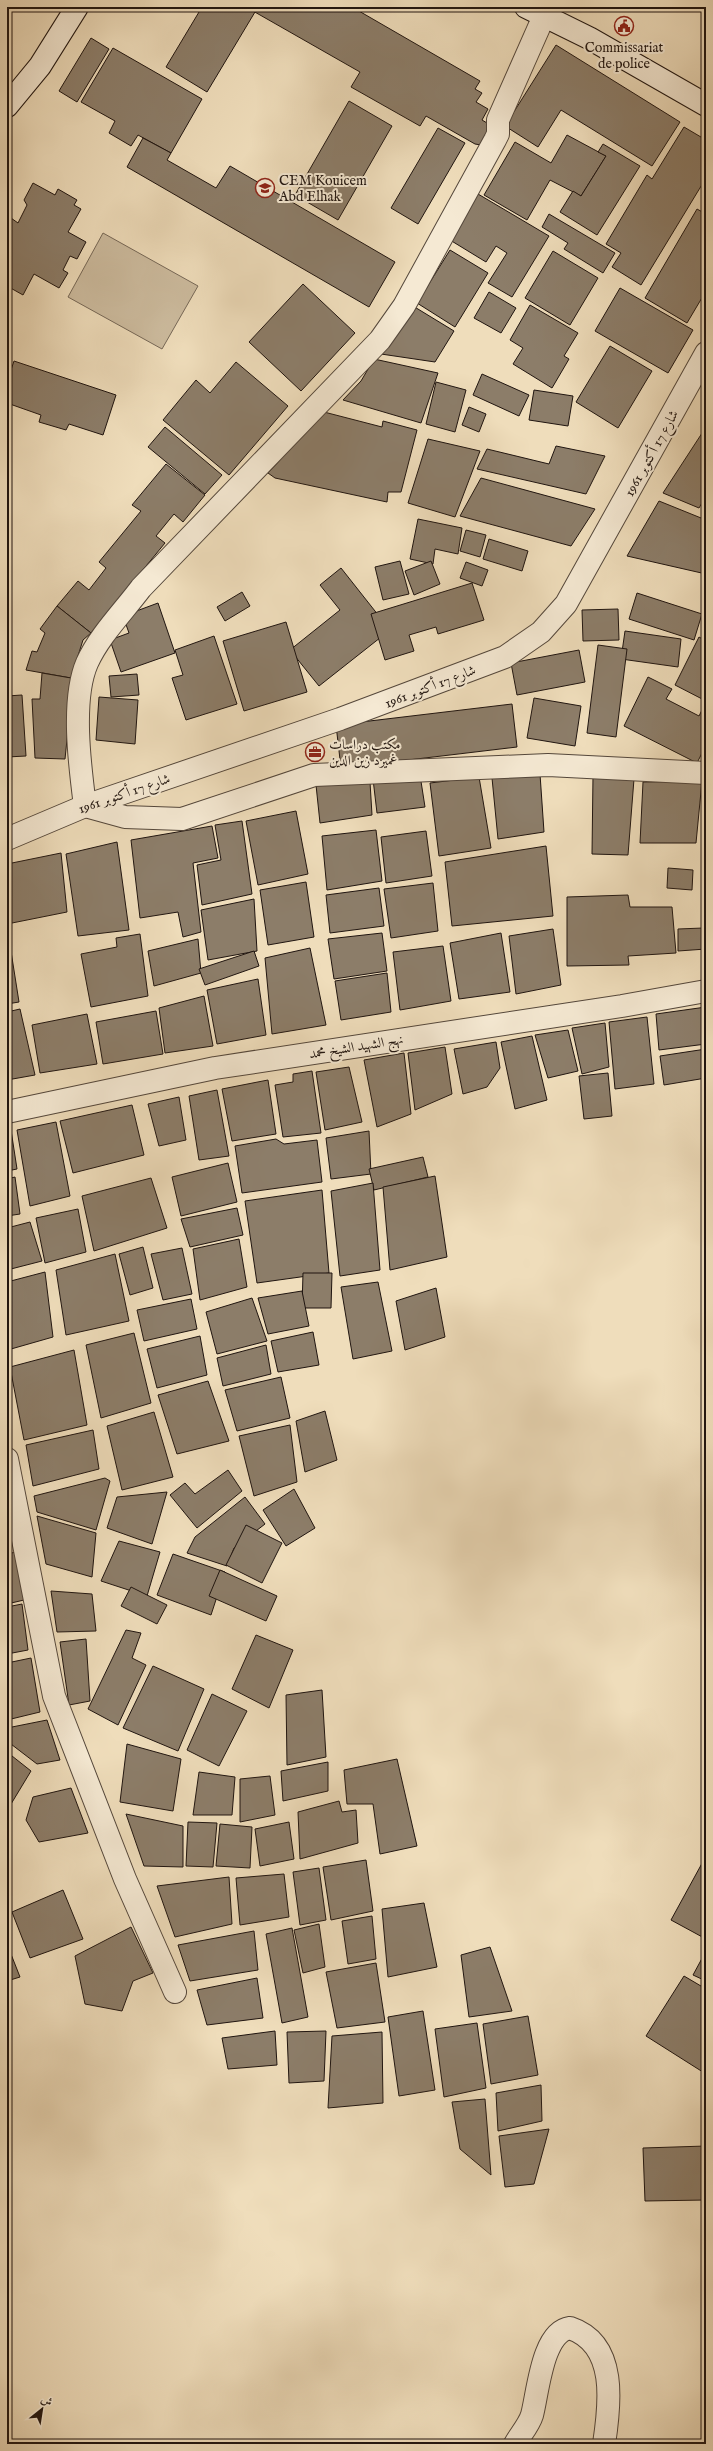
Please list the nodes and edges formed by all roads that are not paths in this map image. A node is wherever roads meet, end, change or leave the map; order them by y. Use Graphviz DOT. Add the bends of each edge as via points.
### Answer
graph roads {
  1 [pos="76,7"];
  2 [pos="535,12"];
  3 [pos="706,105"];
  4 [pos="7,106"];
  5 [pos="706,353"];
  6 [pos="706,774"];
  7 [pos="85,806"];
  8 [pos="7,839"];
  9 [pos="706,991"];
  10 [pos="7,1112"];
  11 [pos="7,1460"];
  12 [pos="175,1992"];
  13 [pos="515,2444"];
  14 [pos="604,2444"];
  1 -- 4 [label="street" via="40,66"];
  2 -- 3 [label="street" via="589,38"];
  2 -- 7 [label="street" via="498,120 498,134 404,306 384,334 141,588 106,633 87,663 78,705"];
  5 -- 7 [label="street, شارع 17 أكتوبر 1961" via="566,604 541,632 504,657 340,720"];
  6 -- 7 [label="street" via="548,765 314,775 182,819 125,817"];
  7 -- 8 [label="street, شارع 17 أكتوبر 1961"];
  9 -- 10 [label="street, نهج الشهيد الشيخ محمد" via="215,1068"];
  11 -- 12 [label="street" via="54,1696 125,1879"];
  13 -- 14 [label="street" via="531,2416 542,2365 551,2346 562,2331 570,2328 595,2346 604,2363 609,2381"];
}
